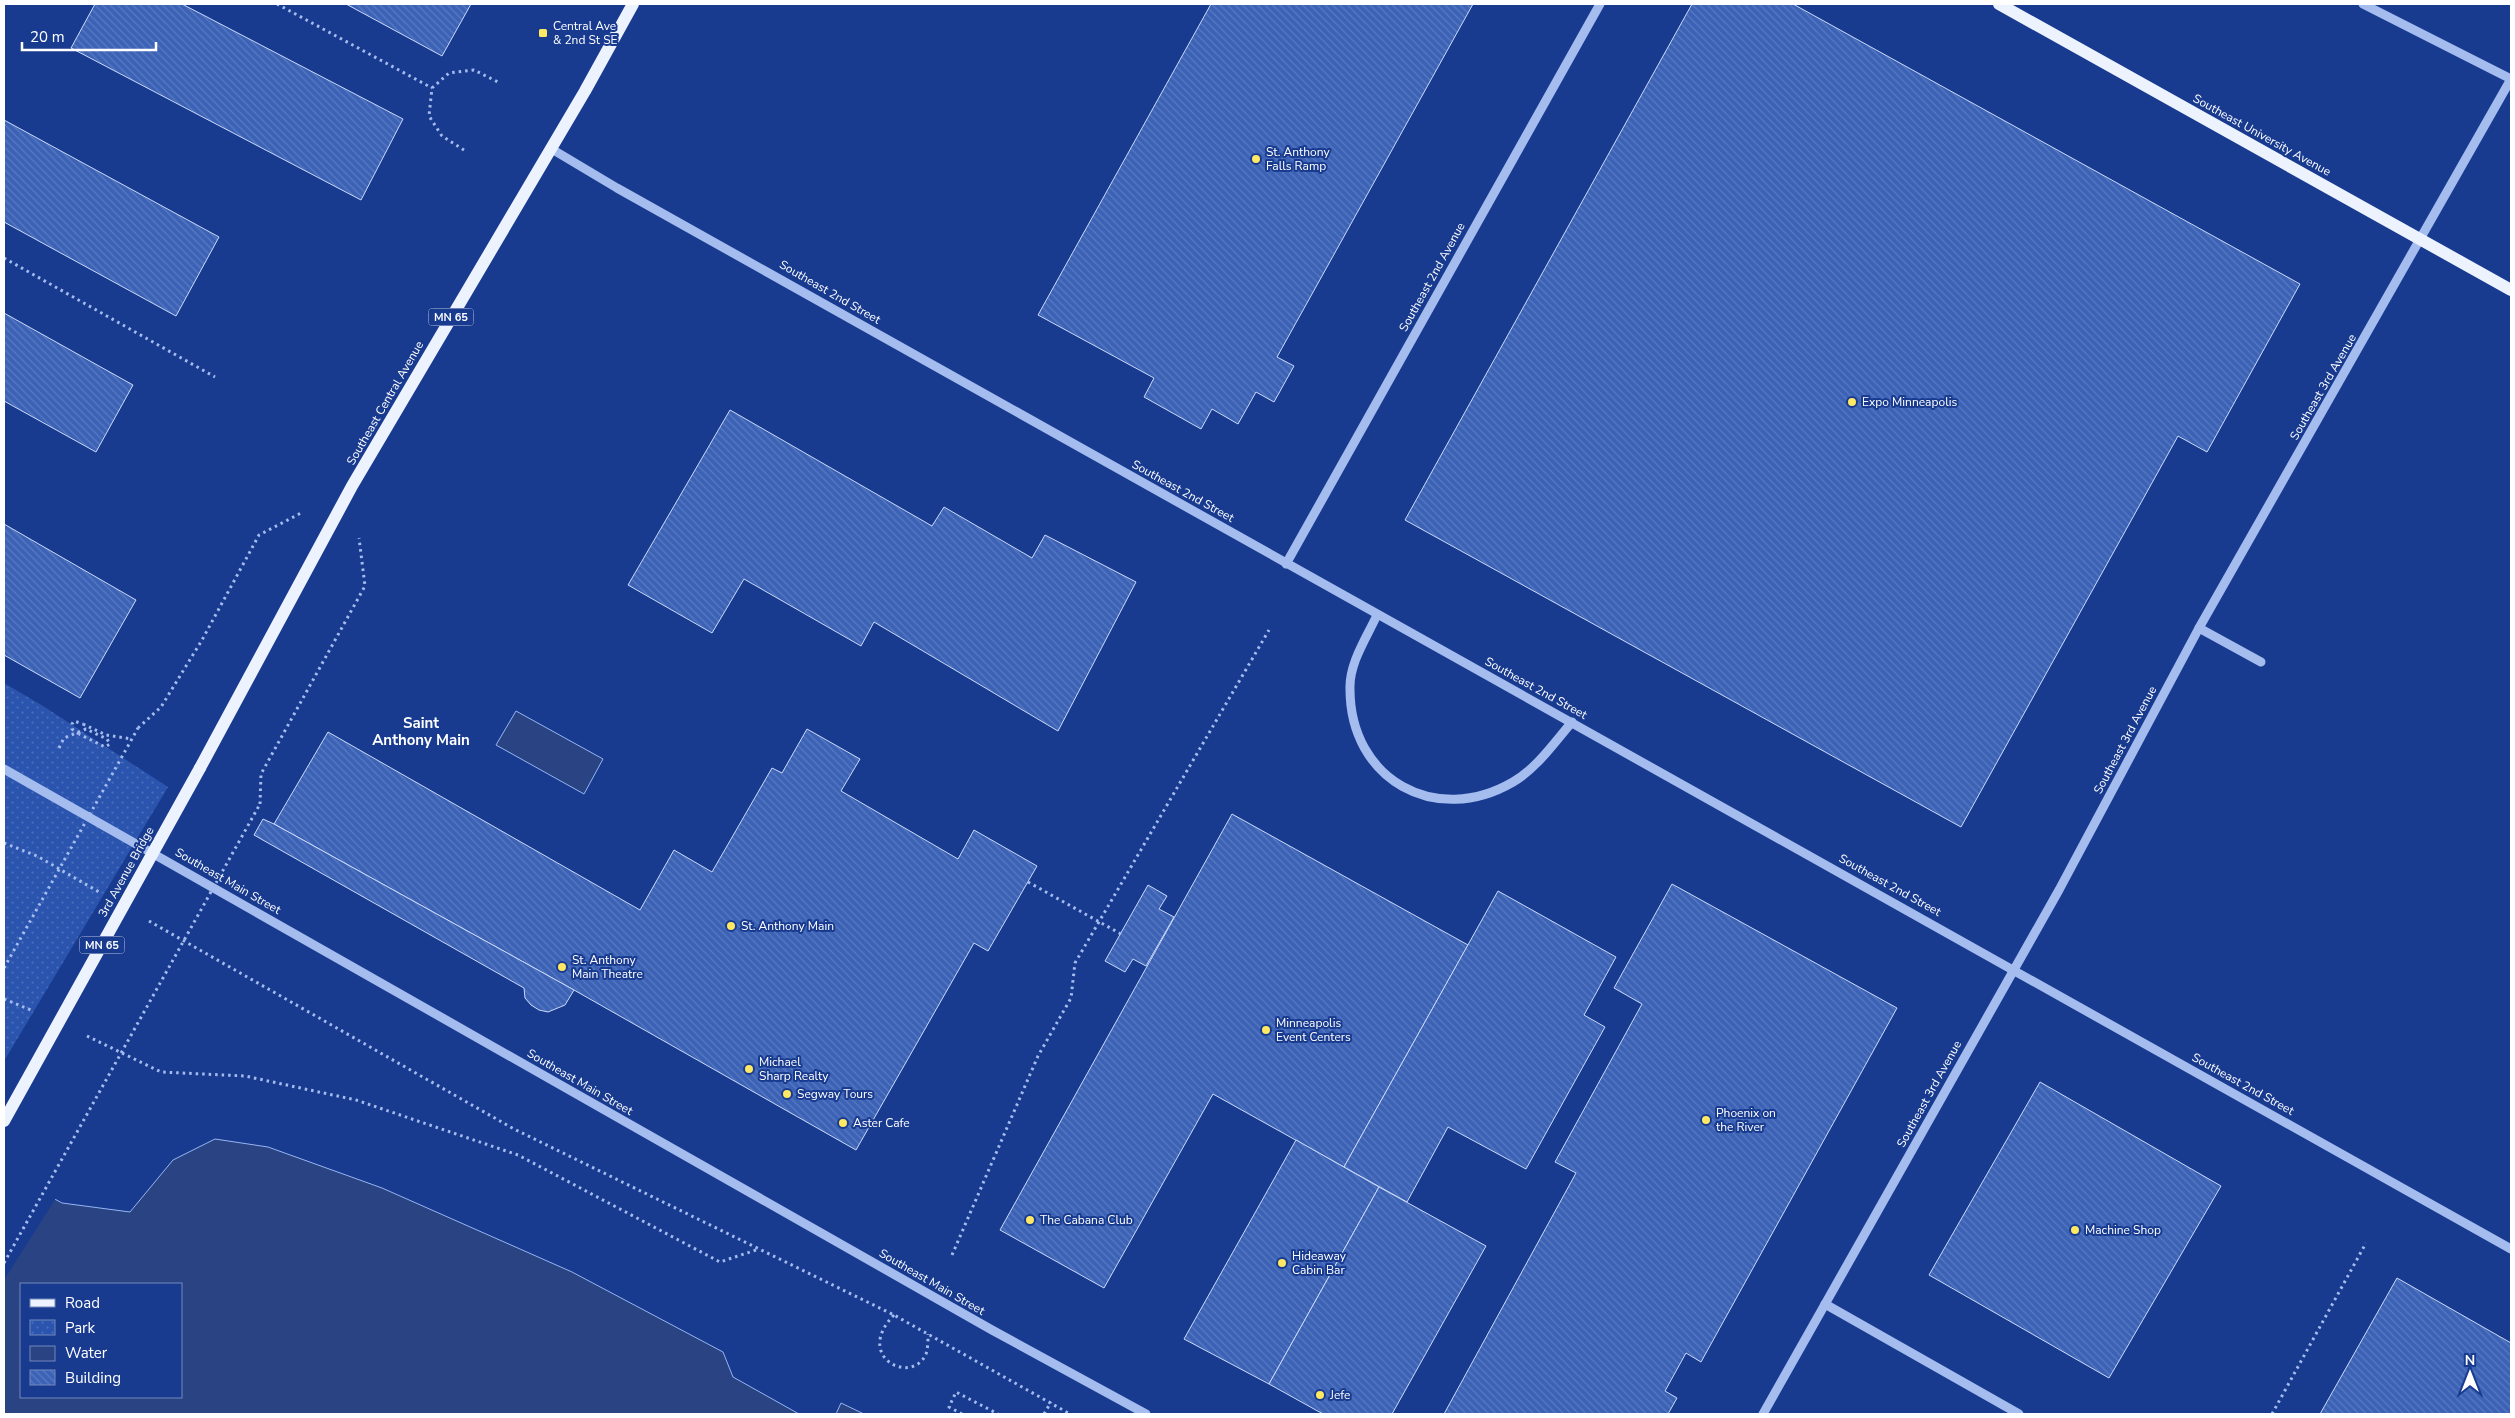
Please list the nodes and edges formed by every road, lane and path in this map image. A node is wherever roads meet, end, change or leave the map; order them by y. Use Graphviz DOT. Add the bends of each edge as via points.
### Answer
graph roads {
  1 [pos="276,4"];
  2 [pos="633,4"];
  3 [pos="1600,4"];
  4 [pos="1999,4"];
  5 [pos="2363,4"];
  6 [pos="2511,79"];
  7 [pos="498,82"];
  8 [pos="432,88"];
  9 [pos="550,148"];
  10 [pos="464,150"];
  11 [pos="2421,240"];
  12 [pos="4,258"];
  13 [pos="2511,290"];
  14 [pos="216,377"];
  15 [pos="352,486"];
  16 [pos="1286,564"];
  17 [pos="1377,615"];
  18 [pos="2199,628"];
  19 [pos="1270,630"];
  20 [pos="2261,662"];
  21 [pos="1572,722"];
  22 [pos="106,737"];
  23 [pos="132,738"];
  24 [pos="59,748"];
  25 [pos="200,768"];
  26 [pos="4,769"];
  27 [pos="4,843"];
  28 [pos="1028,882"];
  29 [pos="101,893"];
  30 [pos="142,916"];
  31 [pos="1120,934"];
  32 [pos="4,968"];
  33 [pos="2014,969"];
  34 [pos="4,999"];
  35 [pos="40,1013"];
  36 [pos="83,1034"];
  37 [pos="4,1121"];
  38 [pos="2366,1244"];
  39 [pos="759,1249"];
  40 [pos="2511,1249"];
  41 [pos="952,1255"];
  42 [pos="4,1263"];
  43 [pos="1825,1304"];
  44 [pos="894,1315"];
  45 [pos="928,1334"];
  46 [pos="1051,1402"];
  47 [pos="1061,1412"];
  48 [pos="962,1414"];
  49 [pos="998,1414"];
  50 [pos="1044,1414"];
  51 [pos="1070,1414"];
  52 [pos="1146,1414"];
  53 [pos="1763,1414"];
  54 [pos="2019,1414"];
  55 [pos="2272,1414"];
  1 -- 8 [label="path"];
  2 -- 9 [label="main road, Southeast Central Avenue / MN 65"];
  3 -- 16 [label="street, Southeast 2nd Avenue"];
  4 -- 11 [label="main road, Southeast University Avenue"];
  5 -- 6 [label="street"];
  6 -- 11 [label="street, Southeast 3rd Avenue"];
  7 -- 8 [label="path" via="474,70 449,73"];
  8 -- 10 [label="path" via="429,116 442,136"];
  9 -- 15 [label="main road, Southeast Central Avenue / MN 65"];
  9 -- 16 [label="street, Southeast 2nd Street"];
  11 -- 13 [label="main road, Southeast University Avenue"];
  11 -- 18 [label="street, Southeast 3rd Avenue"];
  12 -- 14 [label="path"];
  15 -- 23 [label="path, bridge" via="259,535 161,707"];
  15 -- 25 [label="main road, Southeast Central Avenue / MN 65"];
  15 -- 42 [label="path, bridge" via="365,586 261,774 260,804"];
  16 -- 17 [label="street, Southeast 2nd Street"];
  17 -- 21 [label="street, Southeast 2nd Street"];
  17 -- 21 [label="street" via="1353,667 1350,688 1358,736 1372,762 1389,779 1417,793 1443,799 1491,793 1514,782 1533,767"];
  18 -- 20 [label="street"];
  18 -- 33 [label="street, Southeast 3rd Avenue"];
  19 -- 41 [label="path" via="1075,963 1071,998 1038,1056"];
  21 -- 33 [label="street, Southeast 2nd Street"];
  22 -- 22 [label="path, bridge" via="83,724 74,721 72,724 72,729 99,746 110,744"];
  22 -- 23 [label="path"];
  22 -- 24 [label="path" via="86,729 64,738"];
  23 -- 32 [label="path, bridge"];
  25 -- 37 [label="main road, 3rd Avenue Bridge / MN 65, bridge"];
  26 -- 52 [label="street, Southeast Main Street" via="992,1330"];
  27 -- 29 [label="path" via="37,856"];
  28 -- 31 [label="path, bridge"];
  30 -- 39 [label="path" via="514,1129"];
  33 -- 40 [label="street, Southeast 2nd Street"];
  33 -- 43 [label="street, Southeast 3rd Avenue"];
  34 -- 35 [label="path"];
  36 -- 39 [label="path" via="161,1072 246,1076 356,1100 518,1155 720,1262"];
  38 -- 55 [label="path"];
  39 -- 44 [label="path"];
  43 -- 53 [label="street, Southeast 3rd Avenue"];
  43 -- 54 [label="street"];
  44 -- 45 [label="path"];
  44 -- 45 [label="path" via="879,1335 884,1358 894,1366 908,1368 920,1362 926,1353"];
  45 -- 46 [label="path"];
  46 -- 47 [label="path"];
  46 -- 50 [label="path"];
  47 -- 51 [label="path"];
  48 -- 49 [label="path" via="949,1407 956,1392"];
}
